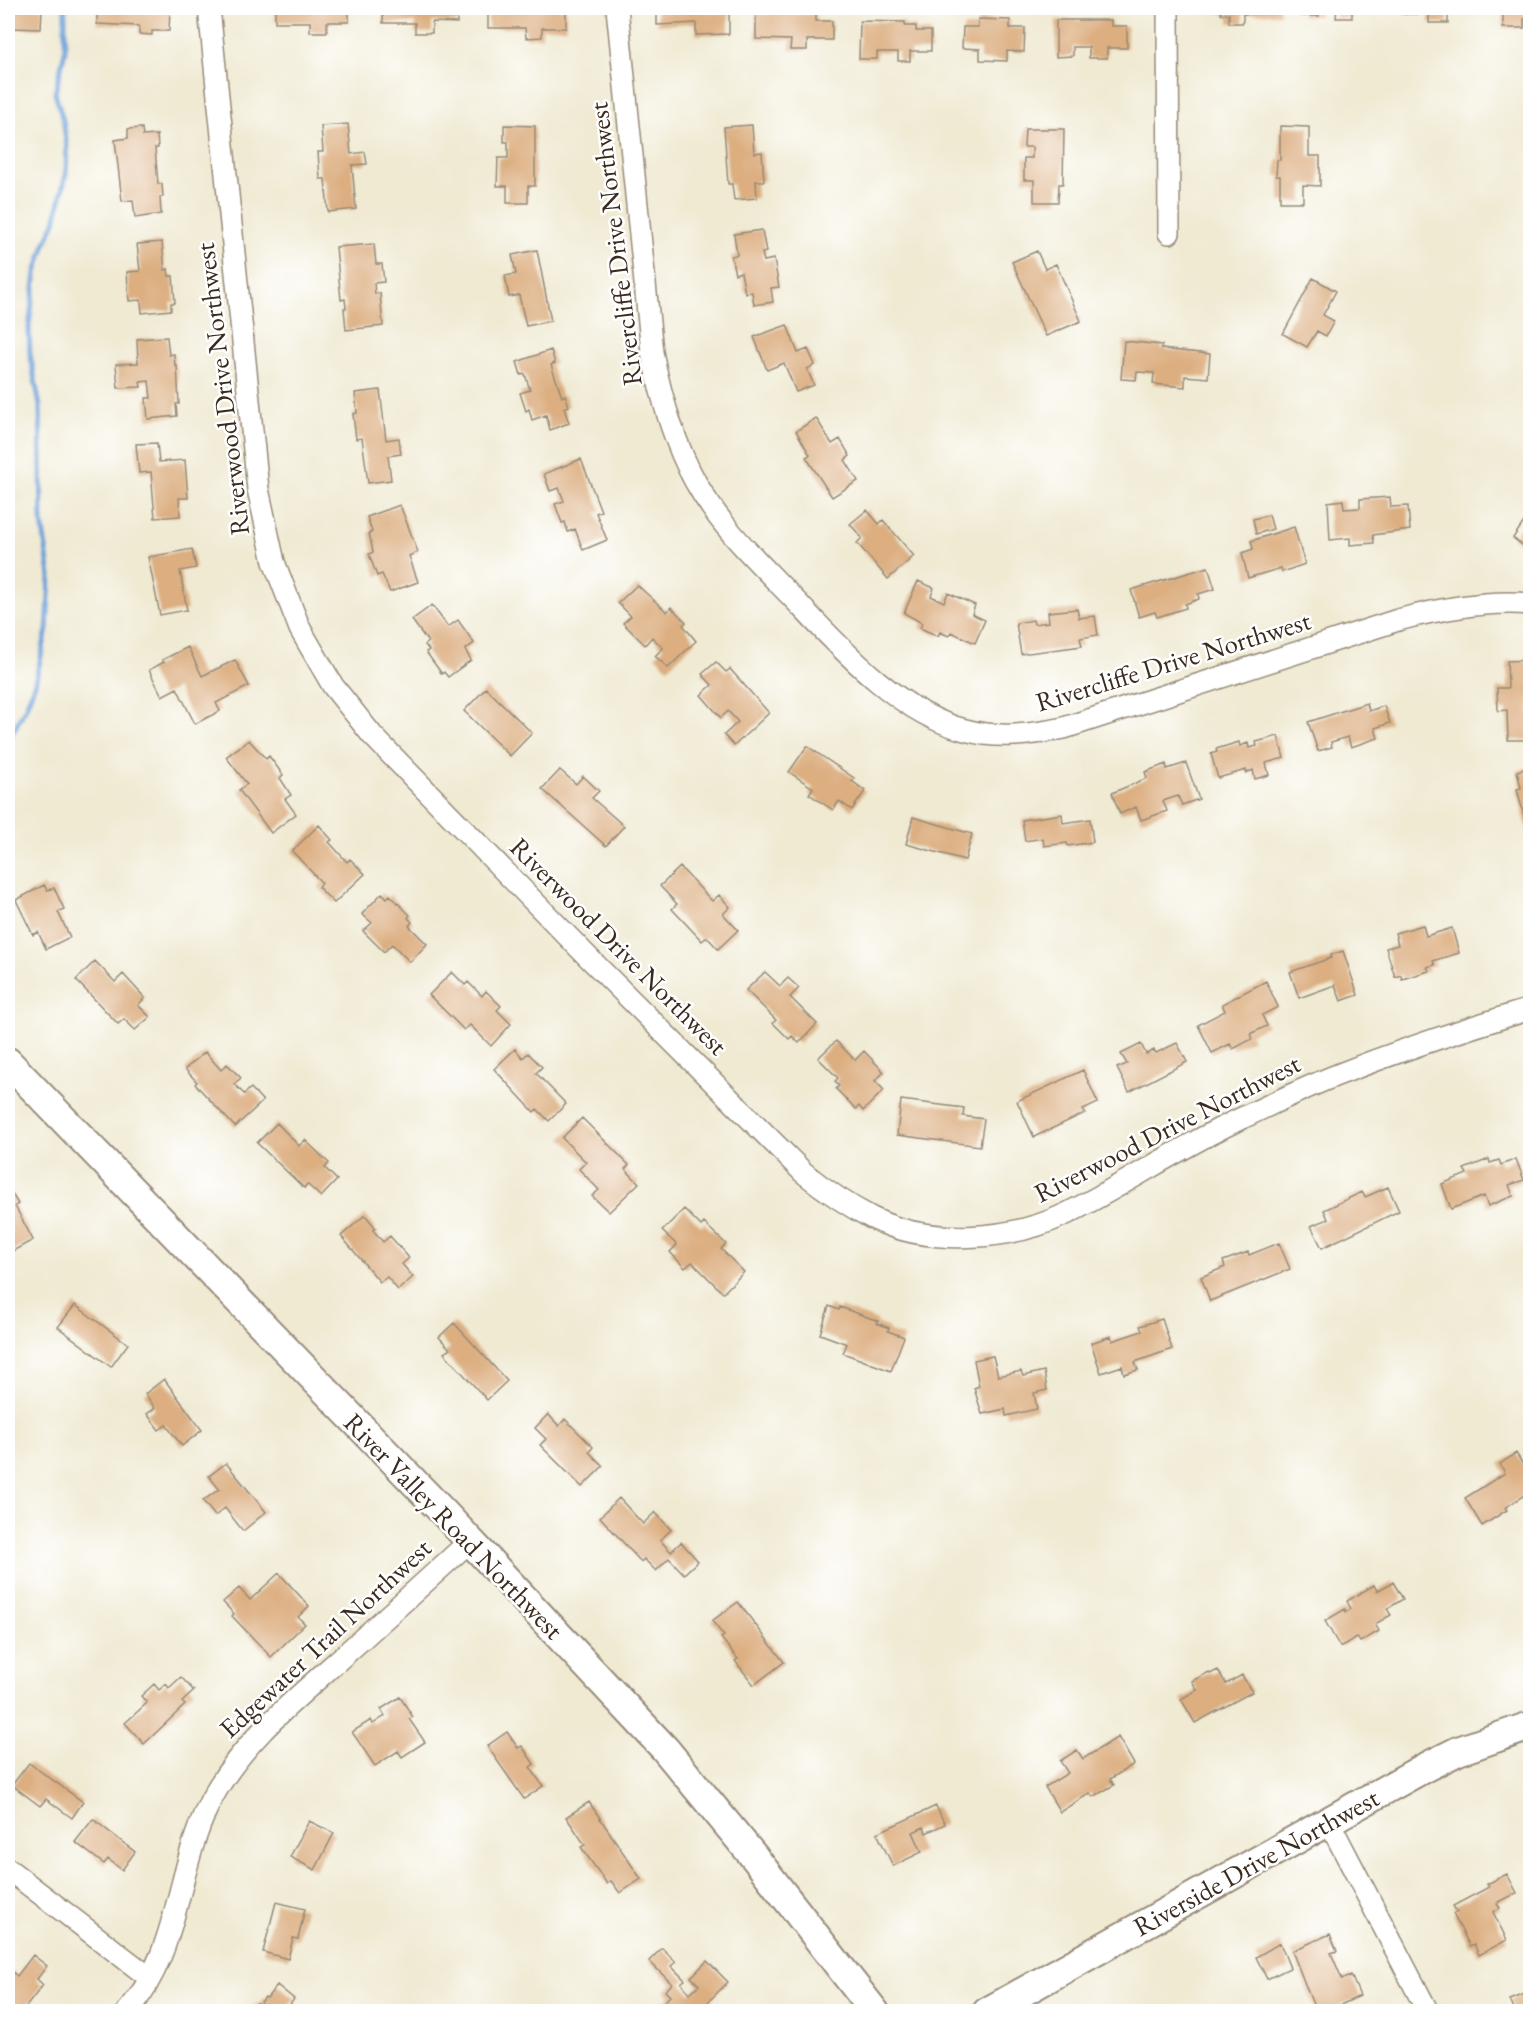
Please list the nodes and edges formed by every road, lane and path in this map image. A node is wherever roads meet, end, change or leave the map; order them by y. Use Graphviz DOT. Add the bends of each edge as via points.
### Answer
graph roads {
  1 [pos="209,8"];
  2 [pos="617,8"];
  3 [pos="1168,8"];
  4 [pos="1169,233"];
  5 [pos="1530,604"];
  6 [pos="1530,1009"];
  7 [pos="8,1062"];
  8 [pos="470,1541"];
  9 [pos="1530,1726"];
  10 [pos="1329,1822"];
  11 [pos="8,1869"];
  12 [pos="150,1978"];
  13 [pos="127,2012"];
  14 [pos="875,2012"];
  15 [pos="987,2012"];
  16 [pos="1428,2012"];
  1 -- 6 [label="street, Riverwood Drive Northwest" via="258,489 273,562 300,629 333,686 372,735 585,954 804,1173 832,1196 874,1219 924,1234 975,1237 1027,1228 1064,1214 1240,1119 1343,1072"];
  2 -- 5 [label="street, Rivercliffe Drive Northwest" via="652,352 672,431 695,482 730,533 850,657 908,705 965,730 999,736 1030,735 1064,728 1432,611"];
  3 -- 4 [label="street"];
  7 -- 8 [label="street, River Valley Road Northwest"];
  8 -- 12 [label="street, Edgewater Trail Northwest" via="268,1724 234,1763 200,1825 171,1930"];
  8 -- 14 [label="street, River Valley Road Northwest" via="665,1749"];
  9 -- 10 [label="street, Riverside Drive Northwest" via="1458,1751"];
  10 -- 15 [label="street, Riverside Drive Northwest"];
  10 -- 16 [label="street"];
  11 -- 12 [label="street"];
  12 -- 13 [label="street, Edgewater Trail Northwest"];
}
